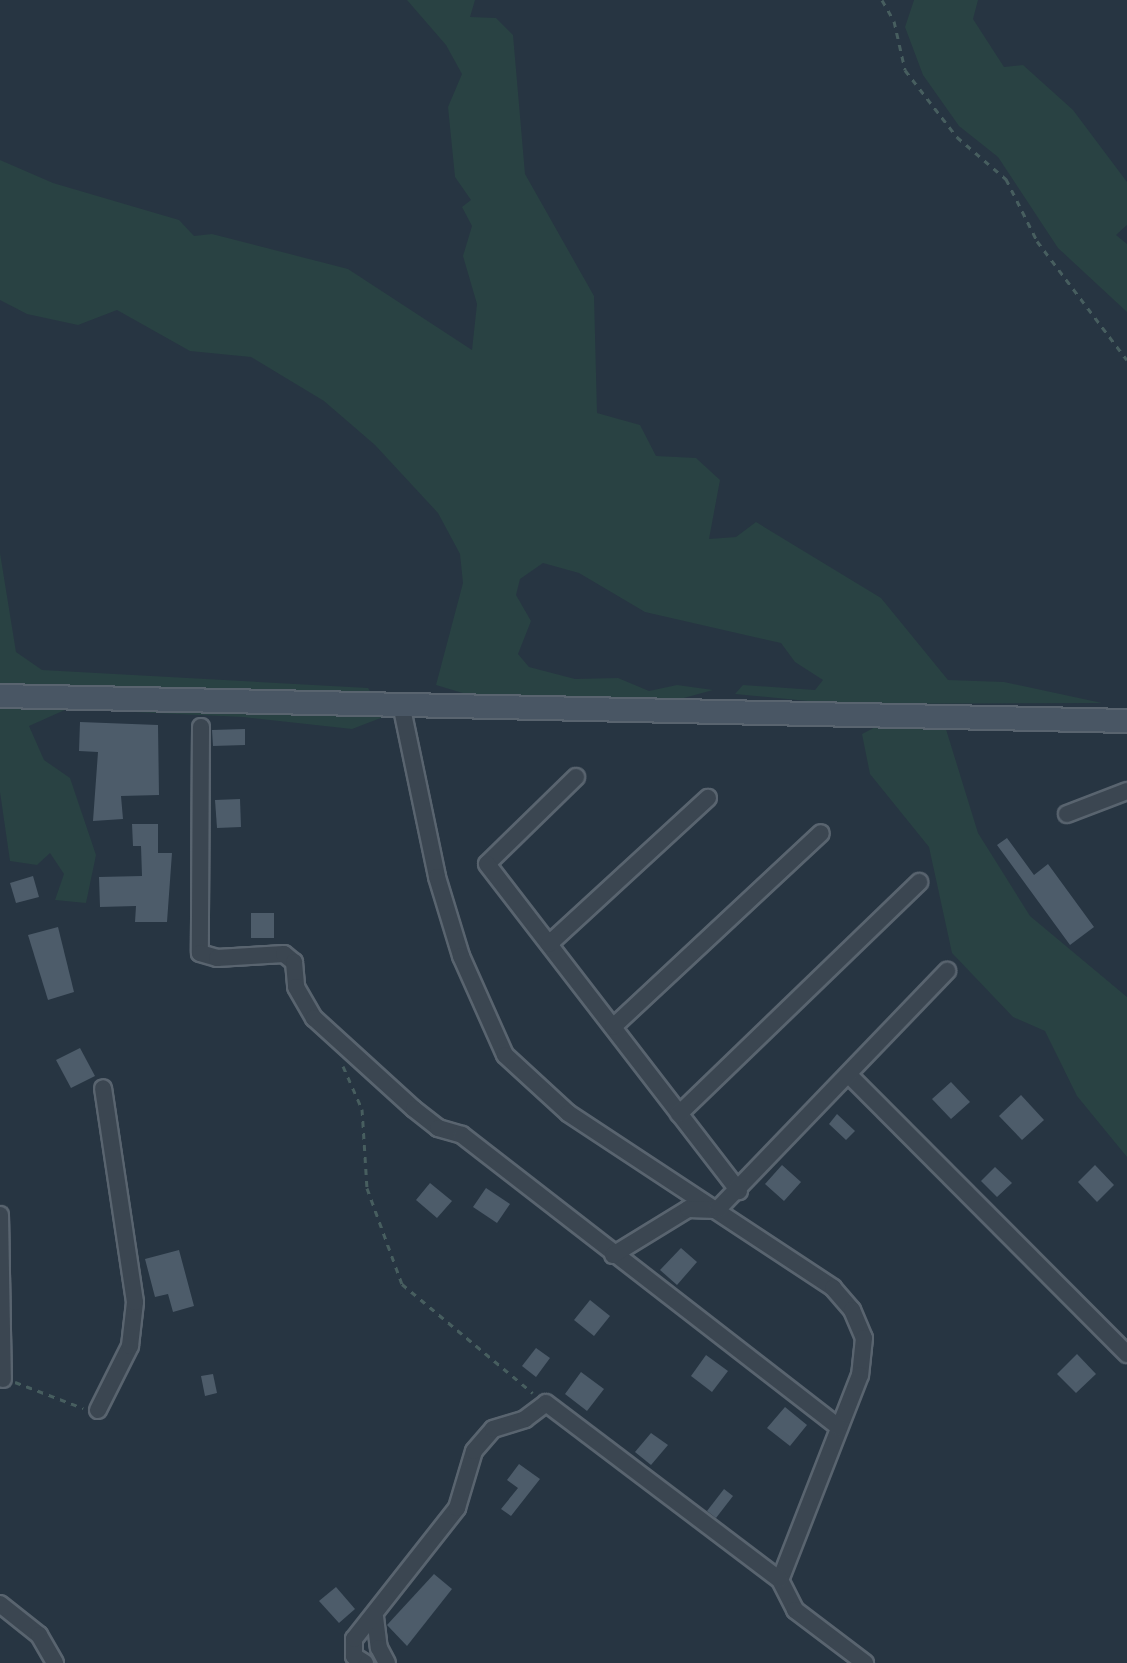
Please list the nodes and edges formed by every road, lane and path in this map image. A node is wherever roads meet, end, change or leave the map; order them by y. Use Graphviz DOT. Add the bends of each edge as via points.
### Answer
graph roads {
  1 [pos="882,0"];
  2 [pos="1127,360"];
  3 [pos="0,696"];
  4 [pos="401,704"];
  5 [pos="1127,721"];
  6 [pos="201,727"];
  7 [pos="576,777"];
  8 [pos="1127,791"];
  9 [pos="708,798"];
  10 [pos="1067,814"];
  11 [pos="821,833"];
  12 [pos="919,882"];
  13 [pos="549,944"];
  14 [pos="947,971"];
  15 [pos="613,1027"];
  16 [pos="338,1056"];
  17 [pos="849,1075"];
  18 [pos="103,1088"];
  19 [pos="679,1114"];
  20 [pos="739,1191"];
  21 [pos="717,1210"];
  22 [pos="0,1215"];
  23 [pos="613,1255"];
  24 [pos="1127,1354"];
  25 [pos="3,1379"];
  26 [pos="546,1403"];
  27 [pos="98,1410"];
  28 [pos="839,1427"];
  29 [pos="780,1580"];
  30 [pos="0,1604"];
  31 [pos="375,1617"];
  32 [pos="857,1661"];
  33 [pos="55,1663"];
  34 [pos="365,1663"];
  35 [pos="387,1663"];
  1 -- 2 [label="path" via="894,21 905,70 957,137 1006,179 1037,241"];
  3 -- 4 [label="street"];
  4 -- 5 [label="street"];
  4 -- 21 [label="street" via="437,877 461,956 505,1055 568,1113"];
  6 -- 23 [label="street" via="200,953 217,958 284,954 294,962 296,987 314,1018 438,1128 462,1135"];
  7 -- 13 [label="street" via="487,864"];
  8 -- 10 [label="street"];
  9 -- 13 [label="street"];
  11 -- 15 [label="street"];
  12 -- 19 [label="street"];
  13 -- 15 [label="street"];
  14 -- 17 [label="street"];
  15 -- 19 [label="street"];
  16 -- 26 [label="path" via="362,1109 365,1178 402,1284"];
  17 -- 20 [label="street"];
  17 -- 24 [label="street"];
  18 -- 27 [label="street" via="135,1302 130,1346"];
  19 -- 20 [label="street"];
  20 -- 21 [label="street"];
  21 -- 23 [label="street" via="688,1209"];
  21 -- 28 [label="street" via="833,1288 852,1310 864,1338 860,1375"];
  22 -- 25 [label="street"];
  23 -- 28 [label="street"];
  25 -- 27 [label="path"];
  26 -- 29 [label="street"];
  26 -- 31 [label="street" via="525,1419 493,1429 474,1451 457,1508"];
  28 -- 29 [label="street"];
  29 -- 32 [label="street" via="795,1610"];
  30 -- 33 [label="street" via="39,1635"];
  31 -- 34 [label="street" via="354,1639 354,1656"];
  31 -- 35 [label="street"];
}
